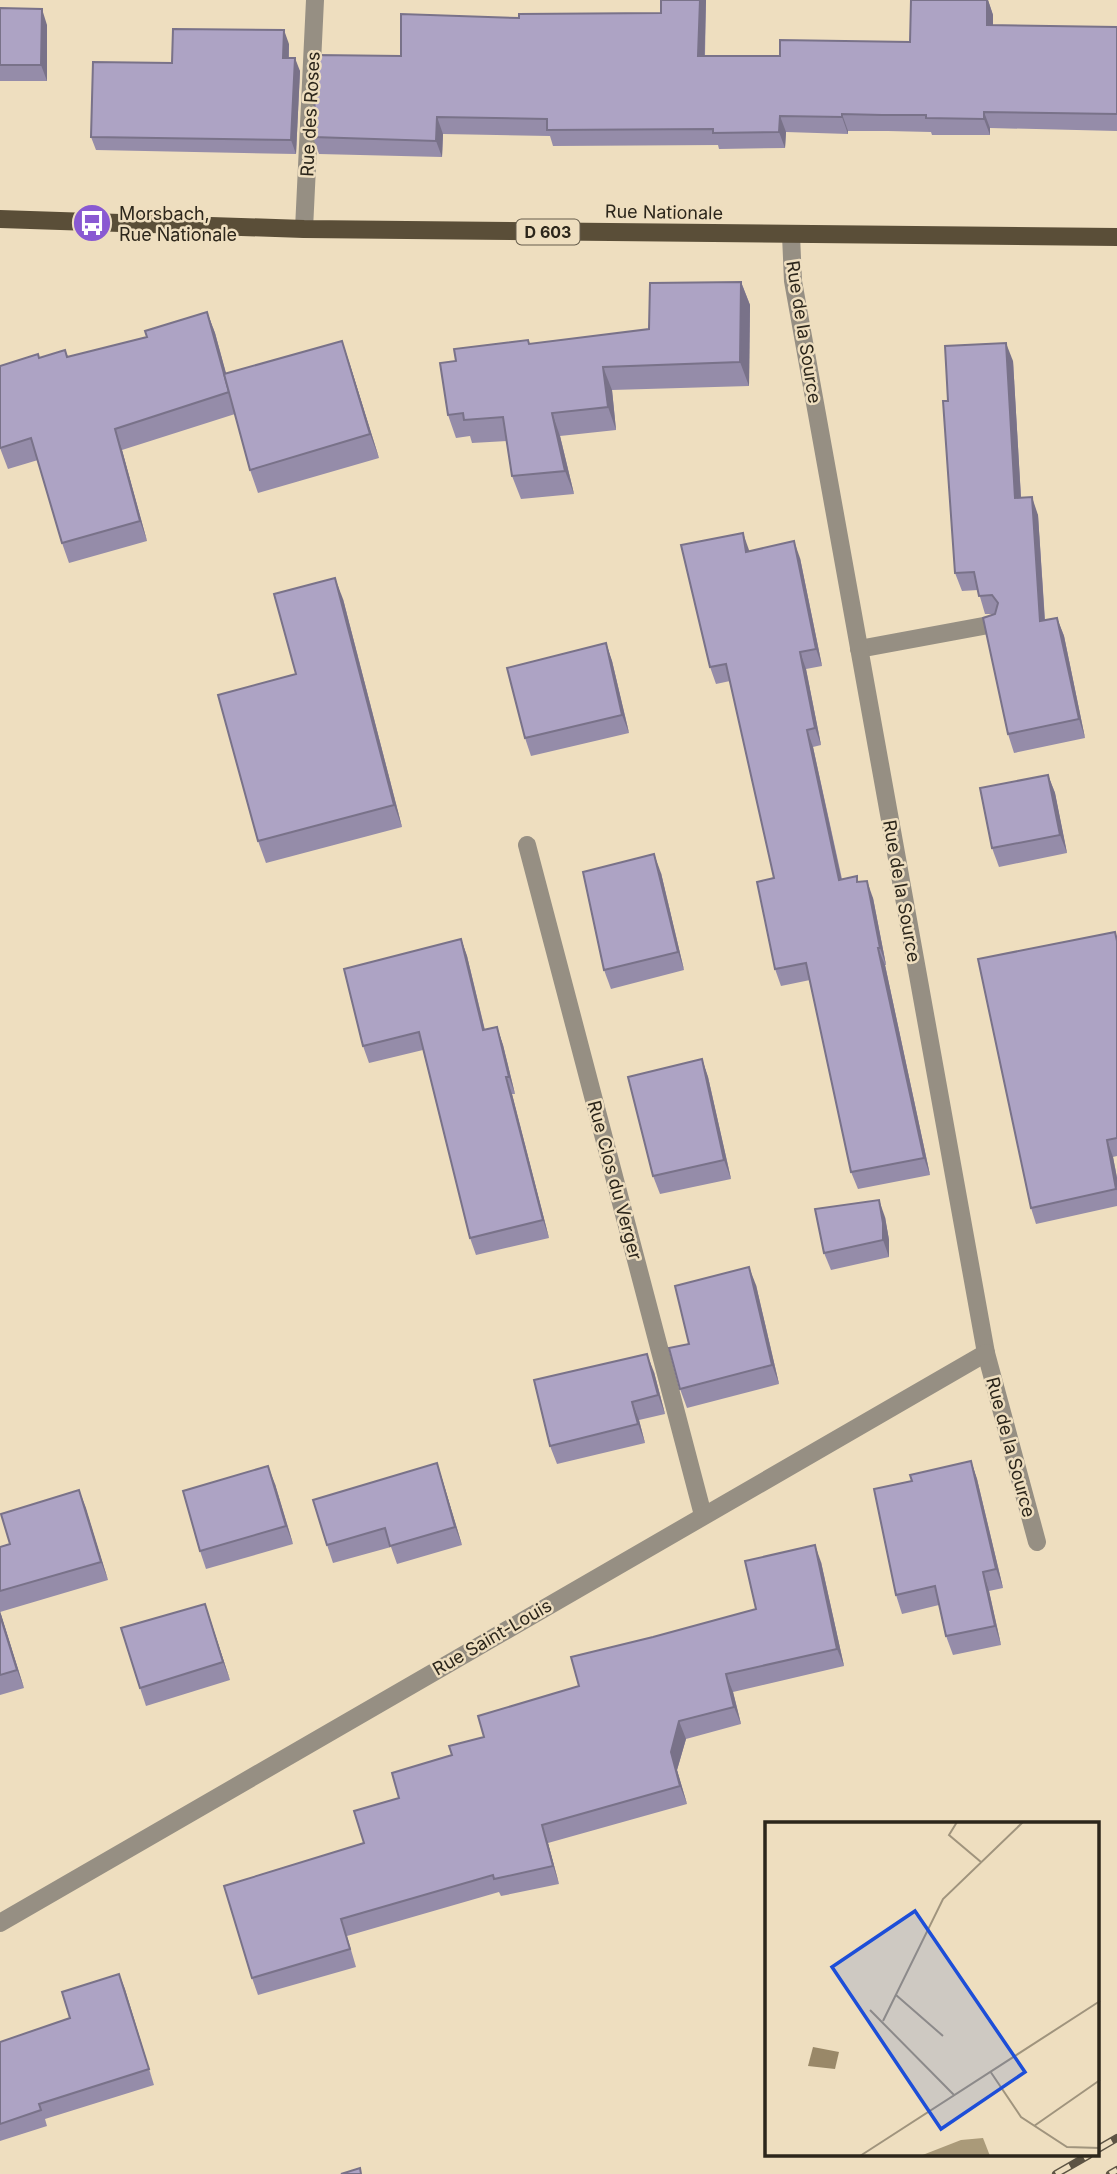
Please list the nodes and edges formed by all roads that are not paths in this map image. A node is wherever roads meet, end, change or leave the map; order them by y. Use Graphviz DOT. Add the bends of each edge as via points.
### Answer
graph roads {
  1 [pos="315,0"];
  2 [pos="0,219"];
  3 [pos="304,229"];
  4 [pos="792,235"];
  5 [pos="1117,237"];
  6 [pos="994,624"];
  7 [pos="859,649"];
  8 [pos="527,845"];
  9 [pos="986,1353"];
  10 [pos="703,1515"];
  11 [pos="1037,1542"];
  12 [pos="0,1923"];
  1 -- 3 [label="street, Rue des Roses"];
  2 -- 3 [label="main road, Rue Nationale / D 603"];
  3 -- 4 [label="main road, Rue Nationale / D 603"];
  4 -- 5 [label="main road, Rue Nationale / D 603"];
  4 -- 7 [label="street, Rue de la Source" via="793,281"];
  6 -- 7 [label="street"];
  7 -- 9 [label="street, Rue de la Source"];
  8 -- 10 [label="street, Rue Clos du Verger"];
  9 -- 10 [label="street, Rue Saint-Louis"];
  9 -- 11 [label="street, Rue de la Source"];
  10 -- 12 [label="street, Rue Saint-Louis"];
}
